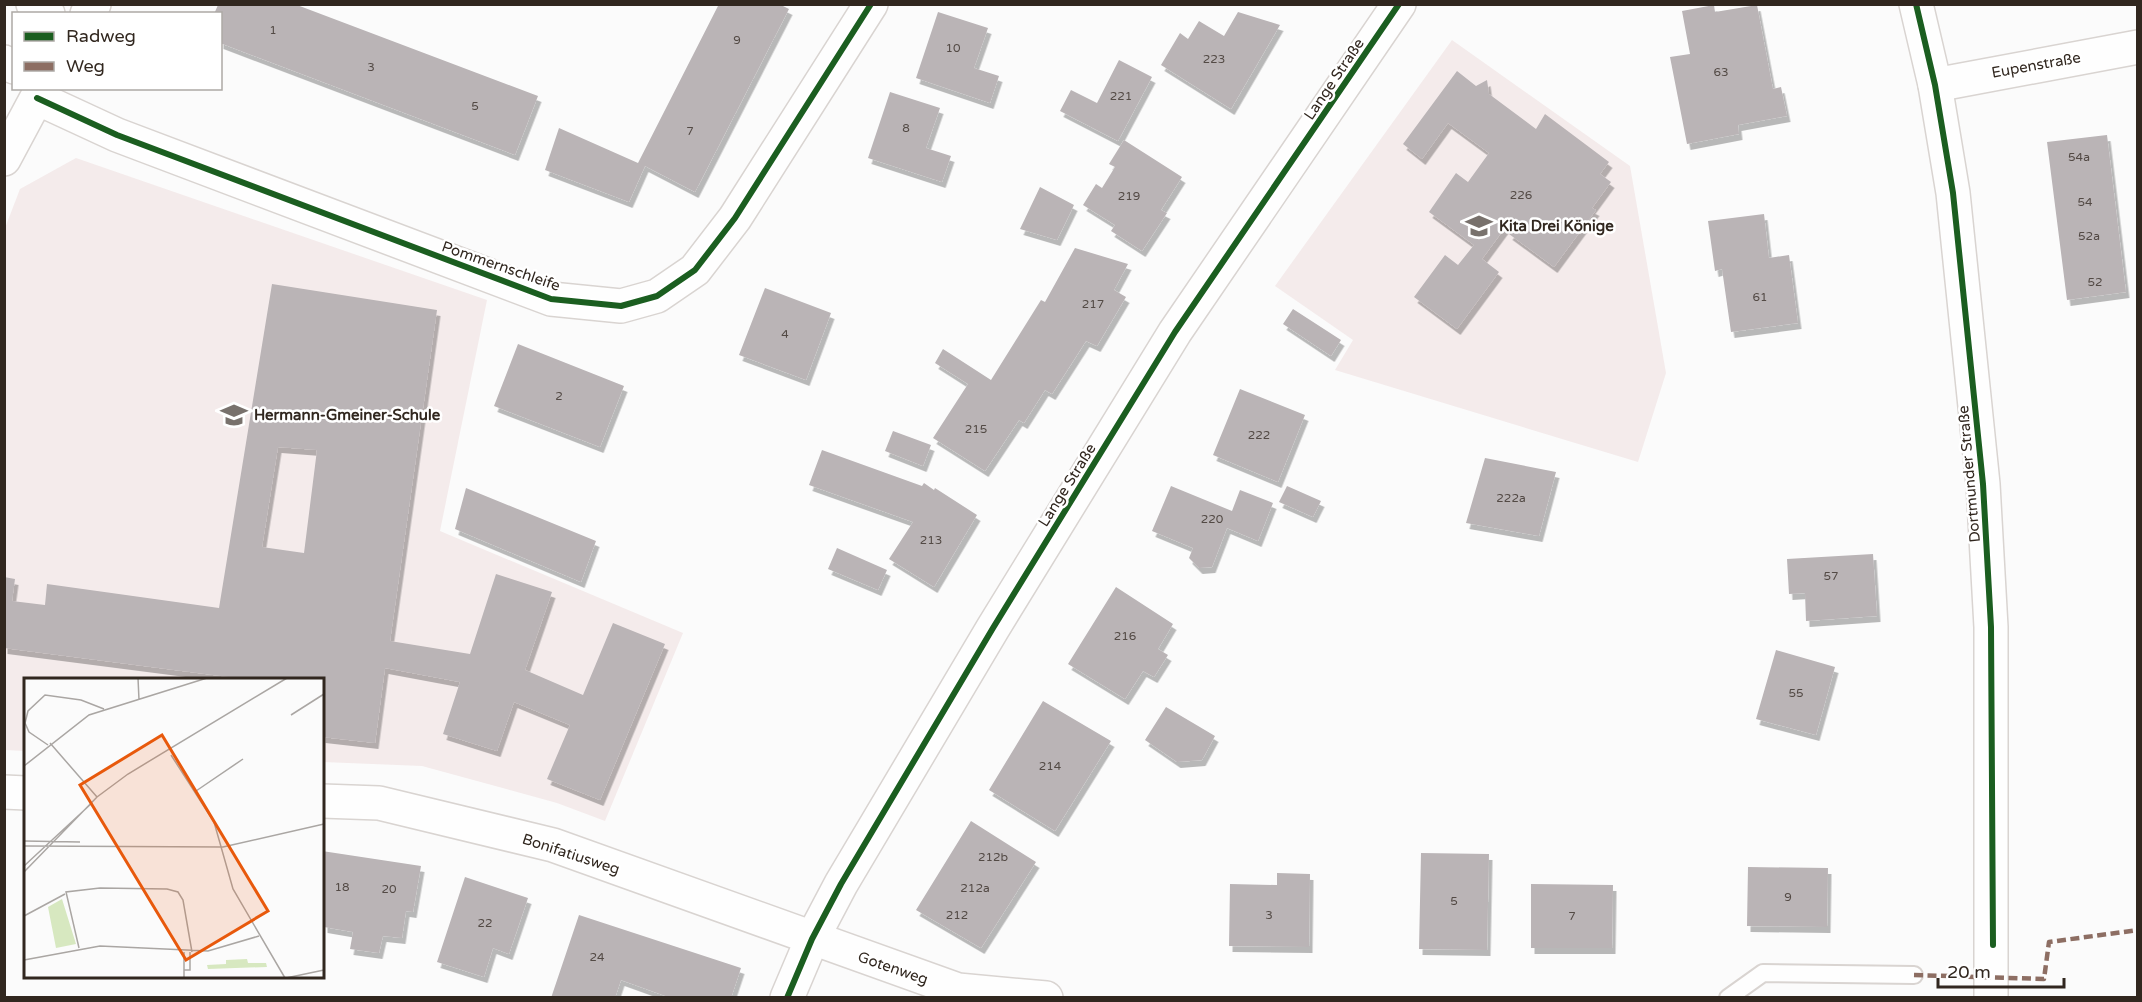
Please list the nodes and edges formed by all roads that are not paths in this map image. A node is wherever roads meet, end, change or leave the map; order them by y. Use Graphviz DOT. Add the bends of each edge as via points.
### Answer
graph roads {
  1 [pos="871,4"];
  2 [pos="1399,4"];
  3 [pos="1917,5"];
  4 [pos="2138,47"];
  5 [pos="1935,85"];
  6 [pos="40,93"];
  7 [pos="4,159"];
  8 [pos="4,792"];
  9 [pos="24,793"];
  10 [pos="324,801"];
  11 [pos="812,939"];
  12 [pos="1914,975"];
  13 [pos="787,998"];
  14 [pos="1046,998"];
  15 [pos="1728,998"];
  16 [pos="1991,998"];
  1 -- 6 [label="street, Pommernschleife" via="735,218 694,270 657,296 621,306 551,299 117,135"];
  2 -- 11 [label="street, Lange Straße" via="1175,332 993,628"];
  3 -- 5 [label="street, Dortmunder Straße"];
  4 -- 5 [label="street, Eupenstraße"];
  5 -- 16 [label="street, Dortmunder Straße" via="1953,193 1987,542 1991,627"];
  6 -- 7 [label="street"];
  8 -- 9 [label="street"];
  10 -- 11 [label="street, Bonifatiusweg" via="380,803 553,845"];
  11 -- 13 [label="street, Lange Straße"];
  11 -- 14 [label="street, Gotenweg" via="958,990"];
  12 -- 15 [label="lane" via="1764,973"];
}
